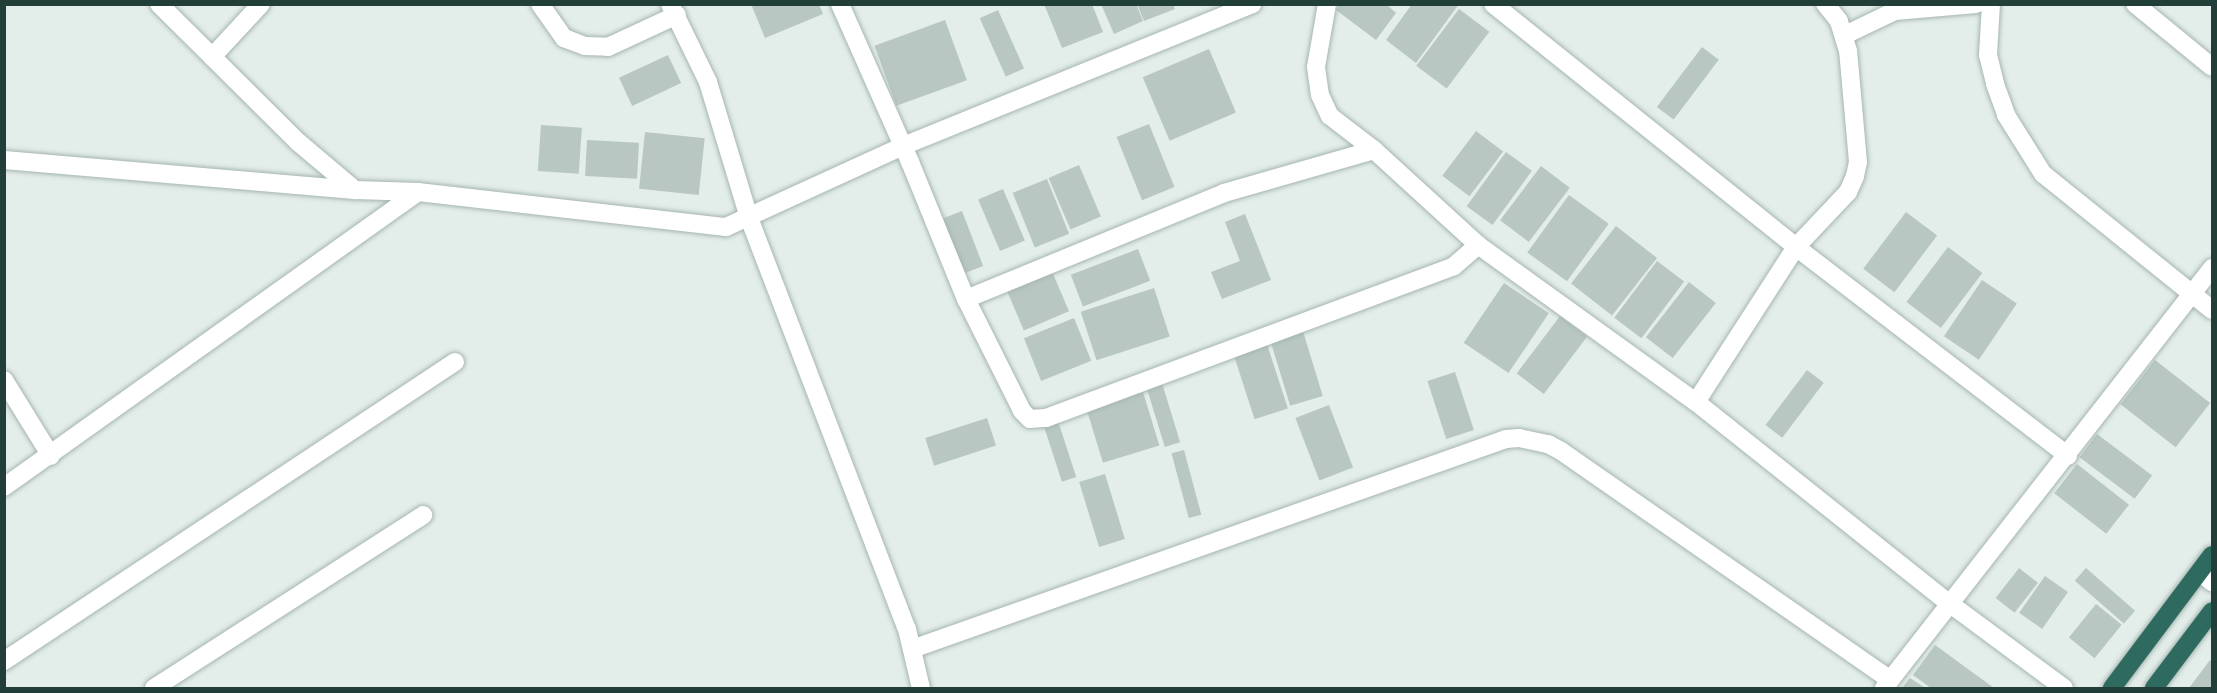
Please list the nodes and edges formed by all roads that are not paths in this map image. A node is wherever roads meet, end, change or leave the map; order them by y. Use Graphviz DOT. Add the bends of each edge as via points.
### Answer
graph roads {
  1 [pos="159,4"];
  2 [pos="261,4"];
  3 [pos="540,4"];
  4 [pos="840,4"];
  5 [pos="1252,4"];
  6 [pos="1327,4"];
  7 [pos="1493,4"];
  8 [pos="1825,4"];
  9 [pos="1976,4"];
  10 [pos="1990,4"];
  11 [pos="2135,4"];
  12 [pos="674,10"];
  13 [pos="1845,35"];
  14 [pos="212,57"];
  15 [pos="2212,67"];
  16 [pos="903,146"];
  17 [pos="1374,150"];
  18 [pos="4,160"];
  19 [pos="355,190"];
  20 [pos="418,192"];
  21 [pos="749,218"];
  22 [pos="1478,245"];
  23 [pos="1796,247"];
  24 [pos="2212,268"];
  25 [pos="2193,294"];
  26 [pos="966,299"];
  27 [pos="2212,310"];
  28 [pos="455,362"];
  29 [pos="4,380"];
  30 [pos="1696,402"];
  31 [pos="51,456"];
  32 [pos="2068,456"];
  33 [pos="4,487"];
  34 [pos="423,515"];
  35 [pos="2212,555"];
  36 [pos="2206,577"];
  37 [pos="1949,603"];
  38 [pos="2212,611"];
  39 [pos="912,649"];
  40 [pos="4,661"];
  41 [pos="1887,684"];
  42 [pos="154,688"];
  43 [pos="921,688"];
  44 [pos="2064,688"];
  45 [pos="2112,688"];
  46 [pos="2154,688"];
  1 -- 14 [label="street"];
  2 -- 14 [label="street"];
  3 -- 12 [label="street" via="564,38 585,46 608,47"];
  4 -- 16 [label="street"];
  5 -- 16 [label="street"];
  6 -- 17 [label="street" via="1316,67 1320,95 1330,116"];
  7 -- 23 [label="street"];
  8 -- 13 [label="street"];
  9 -- 13 [label="street" via="1895,11"];
  10 -- 25 [label="street" via="1988,55 2006,115 2043,174"];
  11 -- 15 [label="street"];
  12 -- 21 [label="street" via="708,82"];
  13 -- 23 [label="street" via="1858,162 1855,176 1848,192"];
  14 -- 19 [label="street" via="298,142"];
  16 -- 21 [label="street"];
  16 -- 26 [label="street"];
  17 -- 22 [label="street"];
  17 -- 26 [label="street" via="1224,193"];
  18 -- 19 [label="street"];
  19 -- 20 [label="street"];
  20 -- 21 [label="street" via="726,227"];
  20 -- 31 [label="street"];
  21 -- 39 [label="street" via="874,540"];
  22 -- 26 [label="street" via="1455,266 1037,420 1022,411"];
  22 -- 30 [label="street"];
  23 -- 30 [label="street"];
  23 -- 32 [label="street"];
  24 -- 25 [label="street"];
  25 -- 27 [label="street"];
  25 -- 32 [label="street"];
  28 -- 40 [label="street"];
  29 -- 31 [label="street"];
  30 -- 37 [label="street"];
  31 -- 33 [label="street"];
  32 -- 37 [label="street"];
  34 -- 42 [label="street"];
  35 -- 36 [label="highway"];
  36 -- 45 [label="highway"];
  37 -- 41 [label="street"];
  37 -- 44 [label="street"];
  38 -- 46 [label="highway"];
  39 -- 41 [label="street" via="1495,443 1519,438 1561,451"];
  39 -- 43 [label="street"];
}
